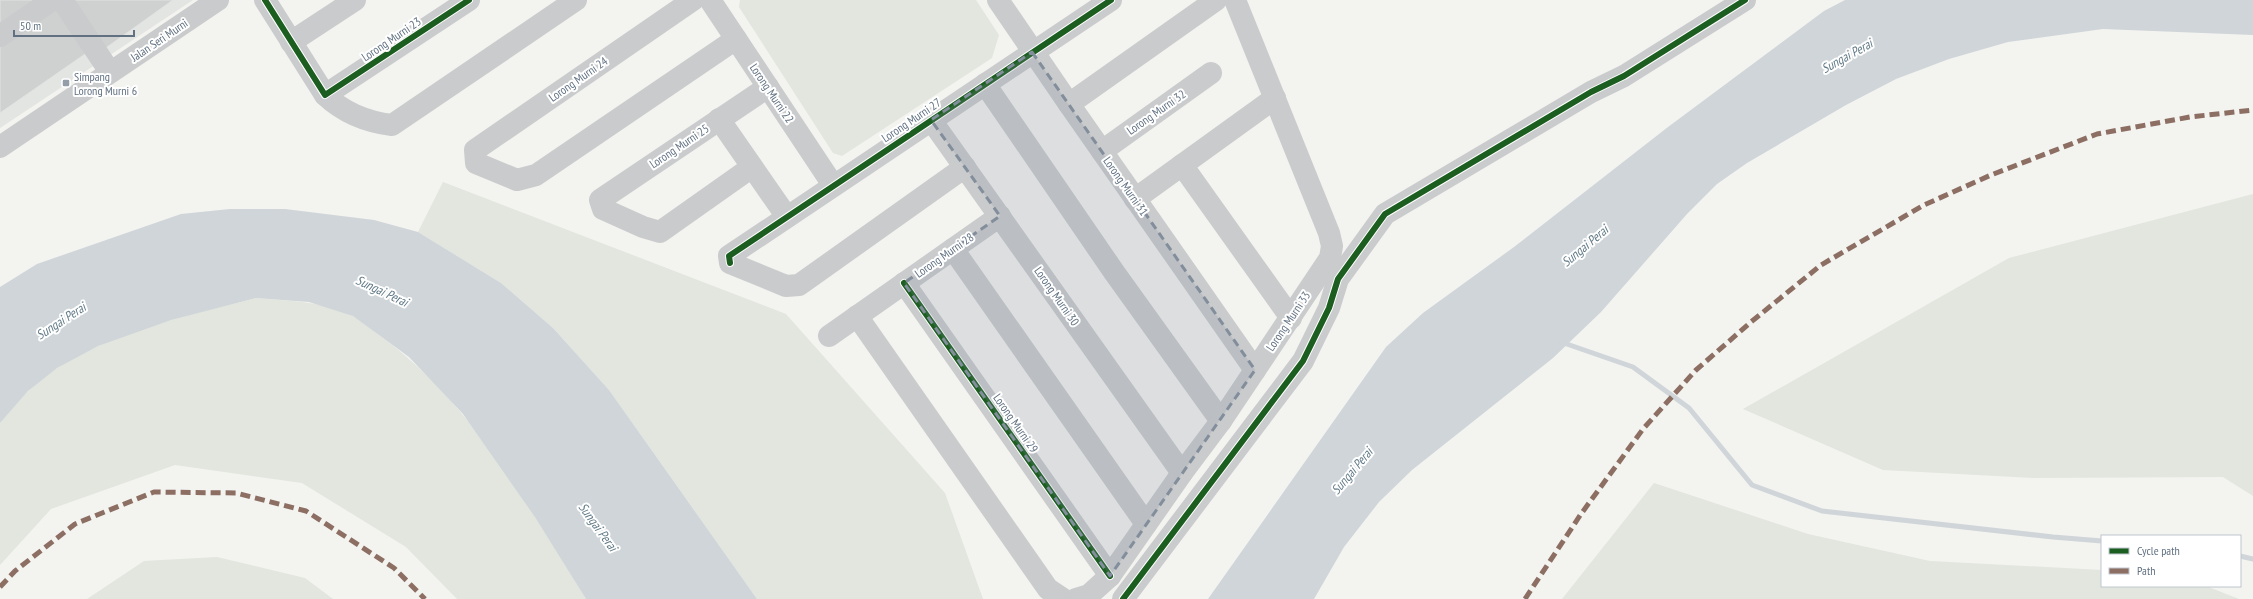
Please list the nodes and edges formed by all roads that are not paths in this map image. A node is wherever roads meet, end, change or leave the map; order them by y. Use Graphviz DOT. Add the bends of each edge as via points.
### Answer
graph roads {
  1 [pos="52,0"];
  2 [pos="62,0"];
  3 [pos="218,0"];
  4 [pos="265,0"];
  5 [pos="354,0"];
  6 [pos="469,0"];
  7 [pos="576,0"];
  8 [pos="693,0"];
  9 [pos="710,0"];
  10 [pos="1111,0"];
  11 [pos="1216,0"];
  12 [pos="1235,0"];
  13 [pos="1745,0"];
  14 [pos="1000,1"];
  15 [pos="0,36"];
  16 [pos="736,39"];
  17 [pos="291,42"];
  18 [pos="1032,52"];
  19 [pos="110,72"];
  20 [pos="1211,73"];
  21 [pos="985,84"];
  22 [pos="768,87"];
  23 [pos="325,96"];
  24 [pos="1275,98"];
  25 [pos="1069,104"];
  26 [pos="719,119"];
  27 [pos="932,120"];
  28 [pos="0,147"];
  29 [pos="1102,151"];
  30 [pos="1182,164"];
  31 [pos="752,167"];
  32 [pos="965,167"];
  33 [pos="833,185"];
  34 [pos="1135,199"];
  35 [pos="1000,216"];
  36 [pos="787,217"];
  37 [pos="953,249"];
  38 [pos="904,283"];
  39 [pos="857,316"];
  40 [pos="1291,318"];
  41 [pos="829,336"];
  42 [pos="1255,370"];
  43 [pos="1221,421"];
  44 [pos="1182,473"];
  45 [pos="1146,524"];
  46 [pos="1110,576"];
  47 [pos="1063,599"];
  48 [pos="1076,599"];
  49 [pos="1123,599"];
  1 -- 15 [label="street"];
  2 -- 19 [label="street"];
  3 -- 19 [label="street, Jalan Seri Murni"];
  4 -- 17 [label="street"];
  5 -- 17 [label="street"];
  6 -- 23 [label="street, Lorong Murni 23"];
  7 -- 23 [label="street" via="392,125 371,123 335,105"];
  8 -- 16 [label="street, Lorong Murni 24" via="475,150 476,163 517,180 536,175"];
  9 -- 16 [label="street, Lorong Murni 22"];
  10 -- 18 [label="street, Lorong Murni 27"];
  11 -- 25 [label="street"];
  12 -- 24 [label="street, Lorong Murni 33"];
  13 -- 49 [label="street" via="1624,76 1591,92 1384,214 1338,279 1329,308 1303,361"];
  14 -- 18 [label="street, Lorong Murni 31"];
  16 -- 22 [label="street, Lorong Murni 22"];
  17 -- 23 [label="street"];
  18 -- 21 [label="street, Lorong Murni 27"];
  18 -- 25 [label="street, Lorong Murni 31"];
  19 -- 28 [label="street, Jalan Seri Murni"];
  20 -- 29 [label="street, Lorong Murni 32"];
  21 -- 27 [label="street, Lorong Murni 27"];
  21 -- 43 [label="street" via="1114,272"];
  22 -- 26 [label="street, Lorong Murni 25"];
  22 -- 33 [label="street, Lorong Murni 22"];
  24 -- 30 [label="street"];
  24 -- 40 [label="street, Lorong Murni 33" via="1332,246 1330,258"];
  25 -- 29 [label="street, Lorong Murni 31"];
  26 -- 31 [label="street"];
  26 -- 31 [label="street, Lorong Murni 25" via="600,200 603,209 660,232"];
  27 -- 32 [label="street, Lorong Murni 30"];
  27 -- 33 [label="street, Lorong Murni 27"];
  29 -- 34 [label="street, Lorong Murni 31"];
  30 -- 34 [label="street"];
  30 -- 40 [label="street"];
  31 -- 36 [label="street"];
  32 -- 35 [label="street, Lorong Murni 30"];
  32 -- 36 [label="street, Lorong Murni 27" via="798,284 786,286 730,263 729,256"];
  33 -- 36 [label="street, Lorong Murni 27"];
  34 -- 42 [label="street, Lorong Murni 31"];
  35 -- 37 [label="street, Lorong Murni 28"];
  35 -- 44 [label="street, Lorong Murni 30"];
  37 -- 38 [label="street, Lorong Murni 28"];
  37 -- 45 [label="street"];
  38 -- 39 [label="street, Lorong Murni 28"];
  38 -- 46 [label="street, Lorong Murni 29"];
  39 -- 41 [label="street, Lorong Murni 28"];
  39 -- 47 [label="street" via="1048,589"];
  40 -- 42 [label="street, Lorong Murni 33"];
  42 -- 43 [label="street, Lorong Murni 33"];
  43 -- 44 [label="street, Lorong Murni 33"];
  44 -- 45 [label="street, Lorong Murni 33"];
  45 -- 46 [label="street, Lorong Murni 33"];
  46 -- 48 [label="street, Lorong Murni 33" via="1090,595"];
}
